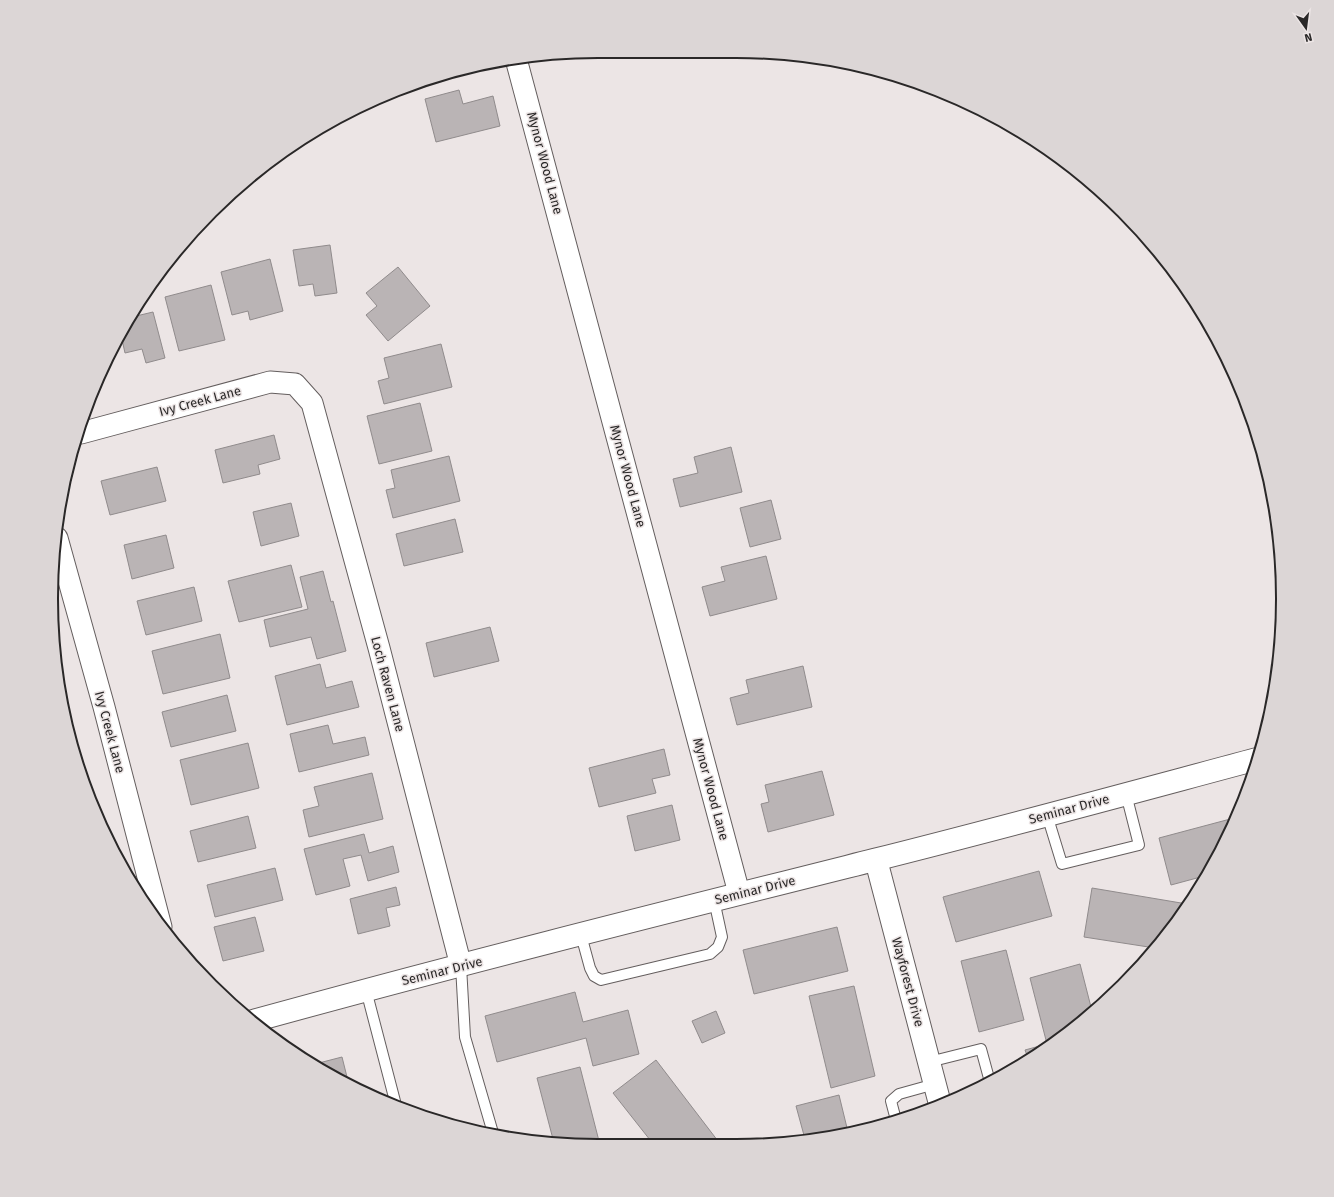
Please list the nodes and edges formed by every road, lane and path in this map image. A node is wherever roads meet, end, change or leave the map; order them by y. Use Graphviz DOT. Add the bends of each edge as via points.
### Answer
graph roads {
  1 [pos="517,65"];
  2 [pos="312,403"];
  3 [pos="85,432"];
  4 [pos="60,550"];
  5 [pos="1250,762"];
  6 [pos="1126,794"];
  7 [pos="1047,815"];
  8 [pos="876,860"];
  9 [pos="739,893"];
  10 [pos="714,900"];
  11 [pos="158,911"];
  12 [pos="581,935"];
  13 [pos="461,966"];
  14 [pos="366,990"];
  15 [pos="259,1019"];
  16 [pos="929,1062"];
  17 [pos="988,1076"];
  18 [pos="938,1094"];
  19 [pos="394,1099"];
  20 [pos="895,1115"];
  21 [pos="492,1129"];
  1 -- 9 [label="street, Mynor Wood Lane"];
  2 -- 3 [label="street, Ivy Creek Lane" via="295,384 270,382"];
  2 -- 13 [label="street, Loch Raven Lane" via="379,648"];
  4 -- 11 [label="street, Ivy Creek Lane"];
  5 -- 6 [label="street, Seminar Drive"];
  6 -- 7 [label="street, Seminar Drive"];
  6 -- 7 [label="lane" via="1139,845 1062,864"];
  7 -- 8 [label="street, Seminar Drive"];
  8 -- 9 [label="street, Seminar Drive"];
  8 -- 16 [label="street, Wayforest Drive"];
  9 -- 10 [label="street, Seminar Drive"];
  10 -- 12 [label="street, Seminar Drive"];
  10 -- 12 [label="lane" via="722,937 718,947 710,954 601,980 594,976 590,968"];
  12 -- 13 [label="street, Seminar Drive"];
  13 -- 14 [label="street, Seminar Drive"];
  13 -- 21 [label="lane" via="465,1037"];
  14 -- 15 [label="street, Seminar Drive"];
  14 -- 19 [label="lane"];
  16 -- 17 [label="lane" via="981,1049"];
  16 -- 18 [label="street, Wayforest Drive"];
  18 -- 20 [label="lane" via="899,1094 891,1102"];
}
